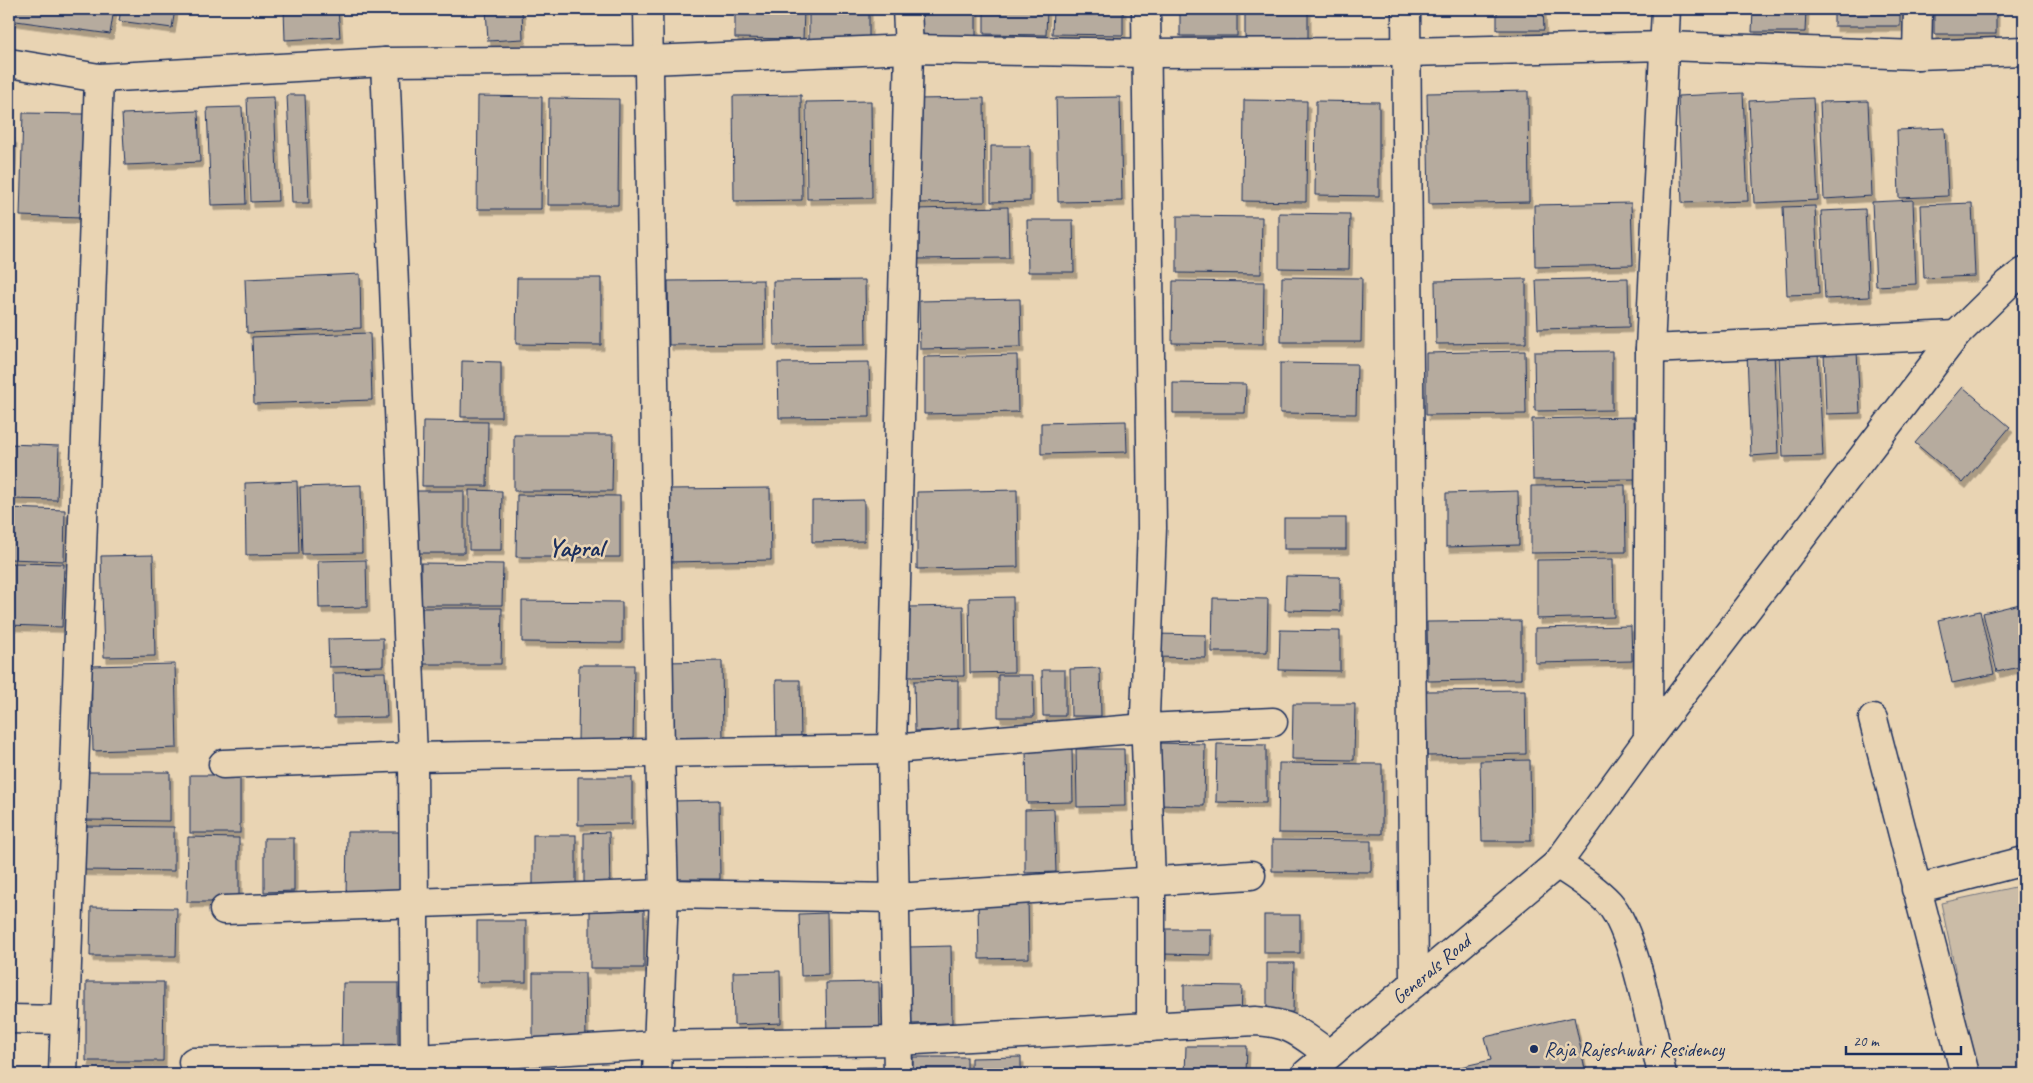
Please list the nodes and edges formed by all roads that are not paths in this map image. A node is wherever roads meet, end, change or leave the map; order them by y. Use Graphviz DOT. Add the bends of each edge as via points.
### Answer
graph roads {
  1 [pos="648,9"];
  2 [pos="907,9"];
  3 [pos="1146,9"];
  4 [pos="1406,9"];
  5 [pos="1666,9"];
  6 [pos="1918,9"];
  7 [pos="1666,46"];
  8 [pos="909,48"];
  9 [pos="2024,51"];
  10 [pos="1407,52"];
  11 [pos="1146,53"];
  12 [pos="1917,55"];
  13 [pos="650,60"];
  14 [pos="385,62"];
  15 [pos="9,63"];
  16 [pos="99,78"];
  17 [pos="2024,272"];
  18 [pos="1956,335"];
  19 [pos="1650,348"];
  20 [pos="1873,719"];
  21 [pos="1273,722"];
  22 [pos="1146,728"];
  23 [pos="1648,740"];
  24 [pos="892,749"];
  25 [pos="660,752"];
  26 [pos="413,757"];
  27 [pos="223,764"];
  28 [pos="2024,861"];
  29 [pos="1557,864"];
  30 [pos="1251,875"];
  31 [pos="1151,882"];
  32 [pos="1916,889"];
  33 [pos="664,894"];
  34 [pos="895,898"];
  35 [pos="412,903"];
  36 [pos="224,910"];
  37 [pos="1414,983"];
  38 [pos="9,1019"];
  39 [pos="64,1020"];
  40 [pos="1151,1027"];
  41 [pos="898,1041"];
  42 [pos="657,1045"];
  43 [pos="1329,1054"];
  44 [pos="193,1062"];
  45 [pos="415,1066"];
  46 [pos="63,1074"];
  47 [pos="657,1074"];
  48 [pos="898,1074"];
  49 [pos="1306,1074"];
  50 [pos="1662,1074"];
  51 [pos="1965,1074"];
  1 -- 13 [label="street"];
  2 -- 8 [label="street"];
  3 -- 11 [label="street"];
  4 -- 10 [label="street"];
  5 -- 7 [label="street"];
  6 -- 12 [label="street"];
  7 -- 10 [label="street"];
  7 -- 12 [label="street"];
  7 -- 19 [label="street"];
  8 -- 11 [label="street"];
  8 -- 13 [label="street"];
  8 -- 24 [label="street"];
  9 -- 12 [label="street"];
  10 -- 11 [label="street"];
  10 -- 37 [label="street"];
  11 -- 22 [label="street" via="1152,528"];
  13 -- 14 [label="street"];
  13 -- 25 [label="street"];
  14 -- 16 [label="street"];
  14 -- 26 [label="street"];
  15 -- 16 [label="street"];
  16 -- 39 [label="street"];
  17 -- 18 [label="street, Generals Road"];
  18 -- 19 [label="street"];
  18 -- 23 [label="street, Generals Road"];
  19 -- 23 [label="street"];
  20 -- 32 [label="street"];
  21 -- 22 [label="street"];
  22 -- 24 [label="street"];
  22 -- 31 [label="street"];
  23 -- 29 [label="street, Generals Road"];
  24 -- 25 [label="street"];
  24 -- 34 [label="street"];
  25 -- 26 [label="street"];
  25 -- 33 [label="street"];
  26 -- 27 [label="street"];
  26 -- 35 [label="street"];
  28 -- 32 [label="street"];
  29 -- 37 [label="street, Generals Road"];
  29 -- 50 [label="street" via="1592,887 1610,904 1625,930"];
  30 -- 31 [label="street"];
  31 -- 34 [label="street"];
  31 -- 40 [label="street"];
  32 -- 51 [label="street"];
  33 -- 34 [label="street"];
  33 -- 35 [label="street"];
  33 -- 42 [label="street"];
  34 -- 41 [label="street"];
  35 -- 36 [label="street"];
  35 -- 45 [label="street"];
  37 -- 43 [label="street, Generals Road"];
  38 -- 39 [label="street"];
  39 -- 46 [label="street"];
  40 -- 41 [label="street"];
  40 -- 43 [label="street" via="1274,1022 1290,1026"];
  41 -- 42 [label="street"];
  41 -- 48 [label="street"];
  42 -- 45 [label="street"];
  42 -- 47 [label="street"];
  43 -- 49 [label="street, Generals Road"];
  44 -- 45 [label="street"];
}
